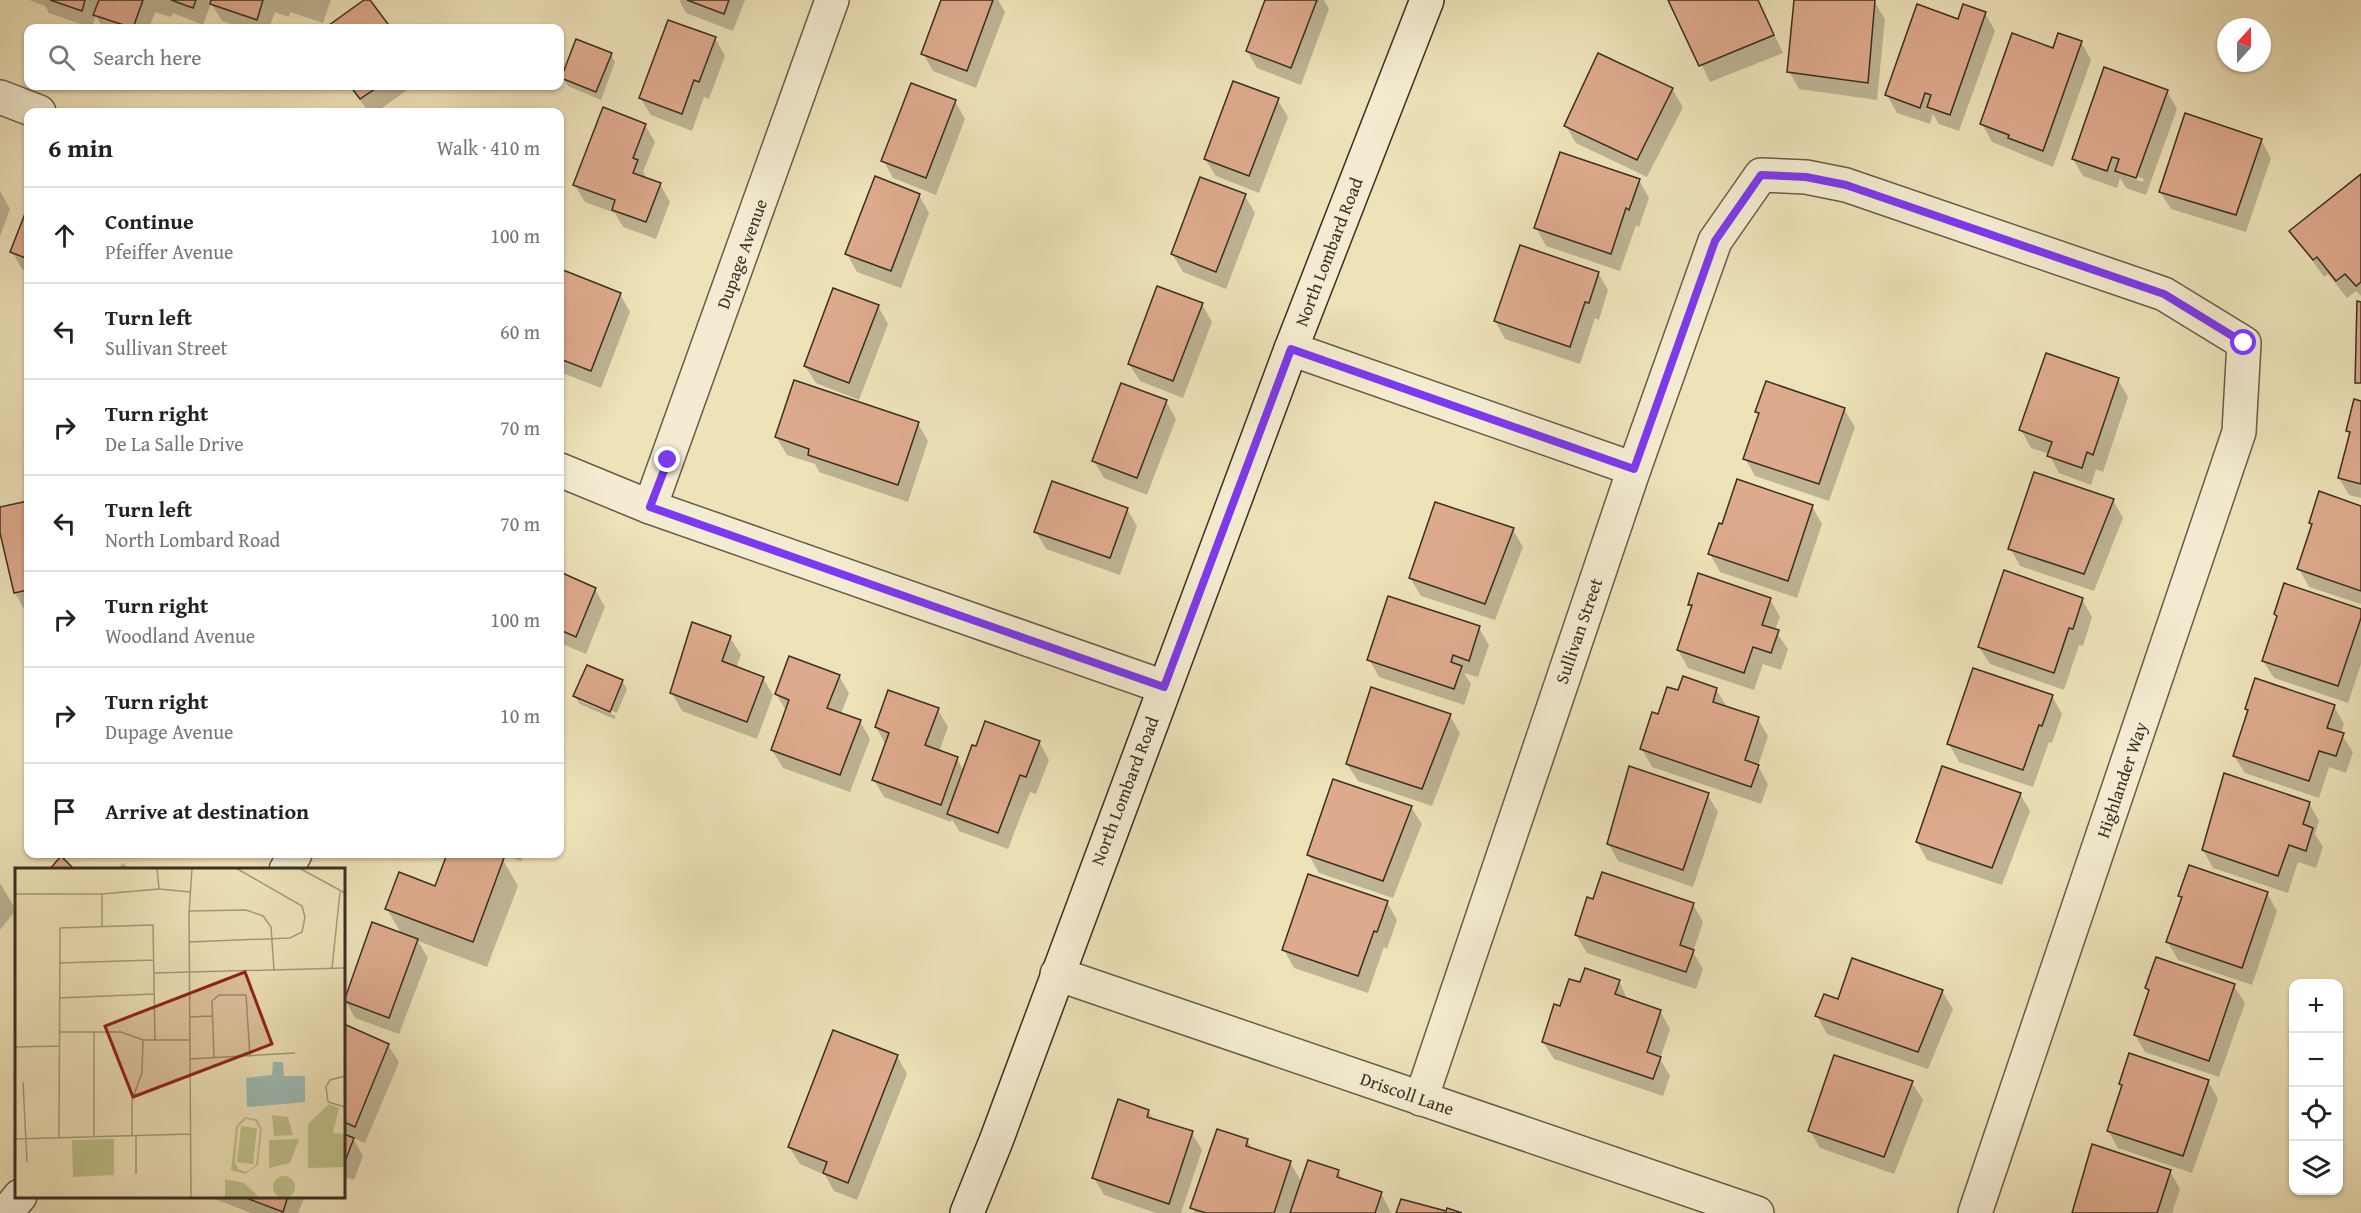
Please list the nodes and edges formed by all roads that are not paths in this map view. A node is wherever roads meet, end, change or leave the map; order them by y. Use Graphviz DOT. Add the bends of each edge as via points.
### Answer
graph roads {
  1 [pos="832,0"];
  2 [pos="1427,0"];
  3 [pos="0,97"];
  4 [pos="29,108"];
  5 [pos="2244,343"];
  6 [pos="1291,349"];
  7 [pos="1634,469"];
  8 [pos="564,472"];
  9 [pos="650,507"];
  10 [pos="1164,687"];
  11 [pos="1057,974"];
  12 [pos="1421,1099"];
  13 [pos="19,1198"];
  14 [pos="6,1213"];
  15 [pos="967,1213"];
  16 [pos="1757,1213"];
  17 [pos="1975,1213"];
  1 -- 9 [label="street, Dupage Avenue"];
  2 -- 6 [label="street, North Lombard Road"];
  3 -- 4 [label="street"];
  5 -- 7 [label="street, Sullivan Street" via="2164,294 1846,185 1806,177 1761,175 1715,241"];
  5 -- 17 [label="street, Highlander Way" via="2239,432"];
  6 -- 7 [label="street"];
  6 -- 10 [label="street, North Lombard Road"];
  7 -- 12 [label="street, Sullivan Street"];
  8 -- 9 [label="street"];
  9 -- 10 [label="street"];
  10 -- 11 [label="street, North Lombard Road"];
  11 -- 12 [label="street, Driscoll Lane"];
  11 -- 15 [label="street, North Lombard Road"];
  12 -- 16 [label="street, Driscoll Lane"];
  13 -- 14 [label="street"];
}
